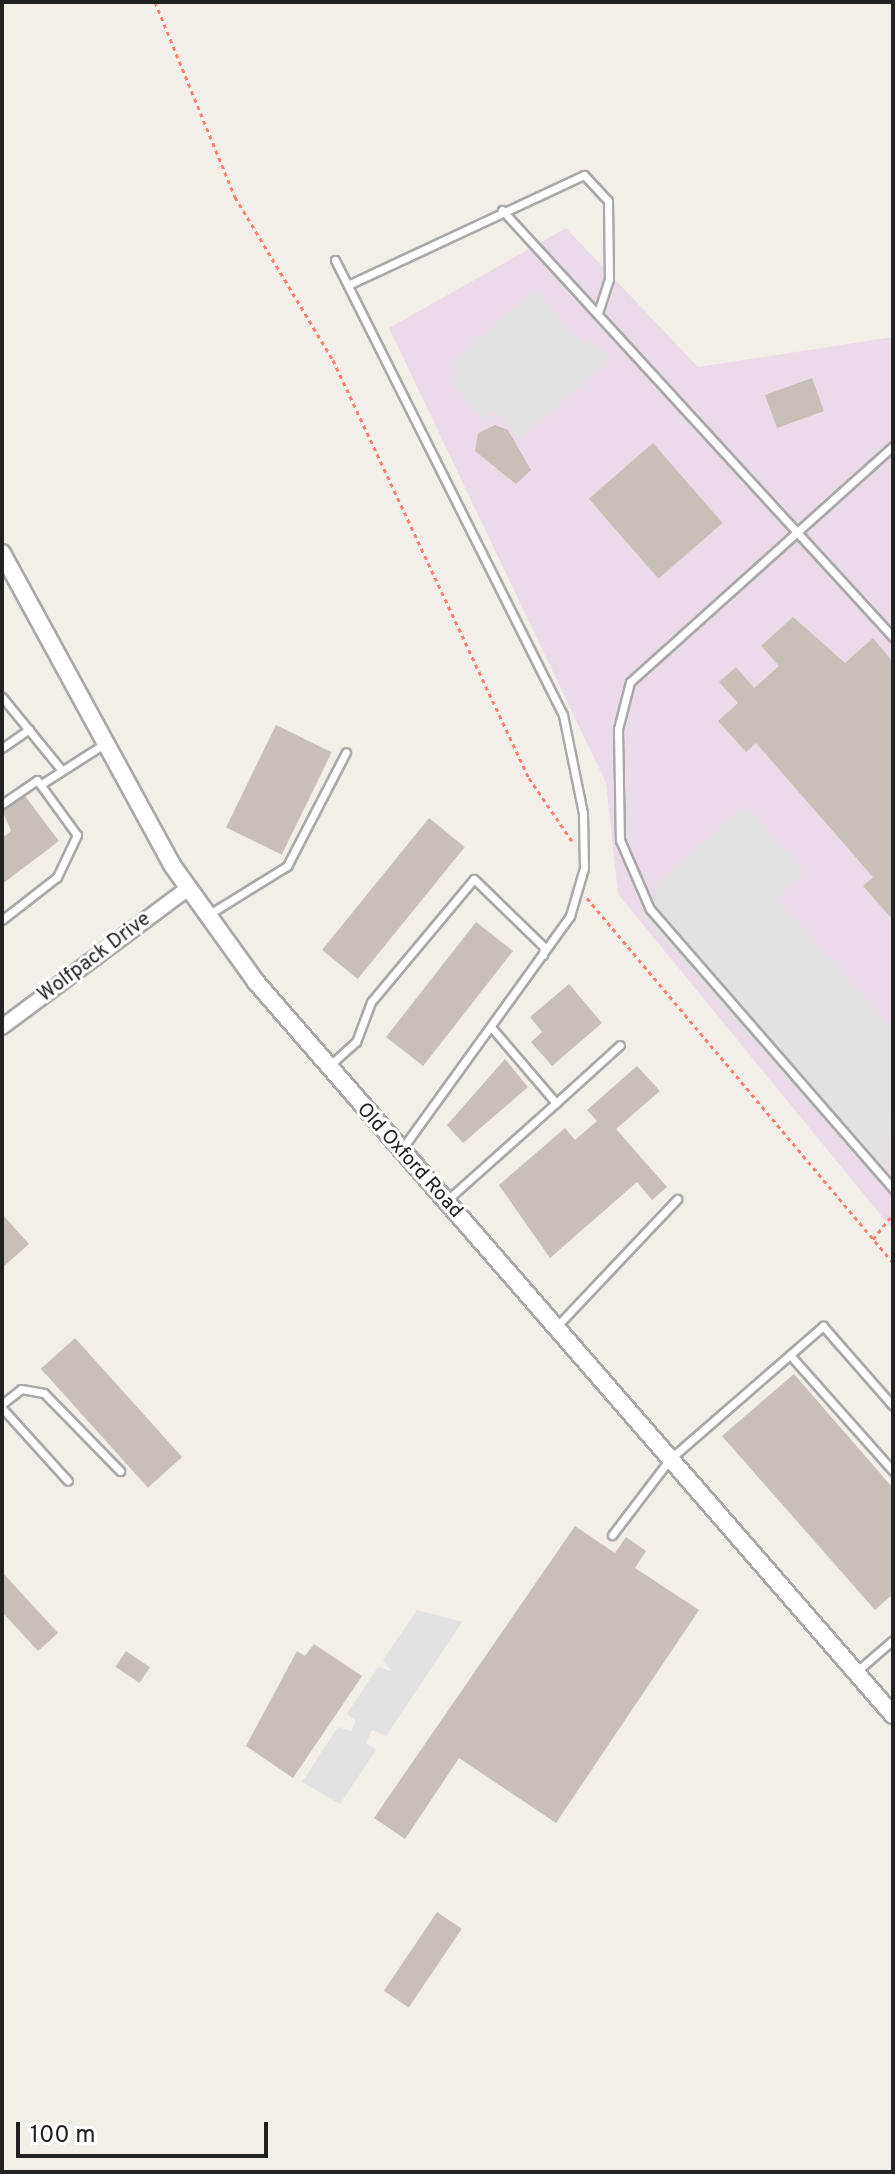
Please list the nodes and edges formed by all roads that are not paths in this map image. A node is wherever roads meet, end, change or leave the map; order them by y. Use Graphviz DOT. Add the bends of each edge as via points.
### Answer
graph roads {
  1 [pos="502,210"];
  2 [pos="335,260"];
  3 [pos="348,285"];
  4 [pos="599,310"];
  5 [pos="893,446"];
  6 [pos="798,533"];
  7 [pos="2,553"];
  8 [pos="893,637"];
  9 [pos="2,697"];
  10 [pos="29,729"];
  11 [pos="104,744"];
  12 [pos="2,748"];
  13 [pos="346,752"];
  14 [pos="60,768"];
  15 [pos="43,783"];
  16 [pos="2,804"];
  17 [pos="187,889"];
  18 [pos="206,916"];
  19 [pos="2,920"];
  20 [pos="541,963"];
  21 [pos="2,1027"];
  22 [pos="492,1028"];
  23 [pos="620,1045"];
  24 [pos="327,1068"];
  25 [pos="556,1103"];
  26 [pos="399,1151"];
  27 [pos="893,1189"];
  28 [pos="677,1199"];
  29 [pos="445,1202"];
  30 [pos="556,1328"];
  31 [pos="790,1355"];
  32 [pos="2,1406"];
  33 [pos="893,1406"];
  34 [pos="670,1459"];
  35 [pos="120,1471"];
  36 [pos="893,1471"];
  37 [pos="68,1481"];
  38 [pos="612,1535"];
  39 [pos="893,1640"];
  40 [pos="857,1671"];
  41 [pos="893,1715"];
  1 -- 3 [label="lane"];
  1 -- 4 [label="lane"];
  1 -- 4 [label="lane" via="584,175 598,183 608,201 609,279"];
  2 -- 3 [label="lane"];
  3 -- 20 [label="lane" via="563,715 584,853 579,887"];
  4 -- 6 [label="lane"];
  5 -- 6 [label="lane"];
  6 -- 8 [label="lane"];
  6 -- 27 [label="lane" via="630,682 618,729 620,840 650,909"];
  7 -- 11 [label="street, Old Oxford Road"];
  9 -- 10 [label="lane"];
  10 -- 12 [label="lane"];
  10 -- 14 [label="lane"];
  11 -- 14 [label="lane"];
  11 -- 17 [label="street, Old Oxford Road"];
  13 -- 18 [label="lane" via="287,866"];
  14 -- 15 [label="lane"];
  15 -- 16 [label="lane" via="28,783"];
  15 -- 19 [label="lane" via="77,843 57,877"];
  17 -- 18 [label="street, Old Oxford Road"];
  17 -- 21 [label="street, Wolfpack Drive"];
  18 -- 24 [label="street, Old Oxford Road"];
  20 -- 22 [label="lane"];
  20 -- 24 [label="lane" via="544,947 474,879 371,1002 356,1042"];
  22 -- 25 [label="lane"];
  22 -- 26 [label="lane"];
  23 -- 25 [label="lane"];
  24 -- 26 [label="street, Old Oxford Road"];
  25 -- 29 [label="lane"];
  26 -- 29 [label="street, Old Oxford Road"];
  28 -- 30 [label="lane"];
  29 -- 30 [label="street, Old Oxford Road"];
  30 -- 34 [label="street, Old Oxford Road"];
  31 -- 33 [label="lane" via="823,1326"];
  31 -- 34 [label="lane"];
  31 -- 36 [label="lane"];
  32 -- 35 [label="lane" via="21,1389 44,1393"];
  32 -- 37 [label="lane"];
  34 -- 38 [label="lane"];
  34 -- 40 [label="street, Old Oxford Road"];
  39 -- 40 [label="lane"];
  40 -- 41 [label="street, Old Oxford Road"];
}
